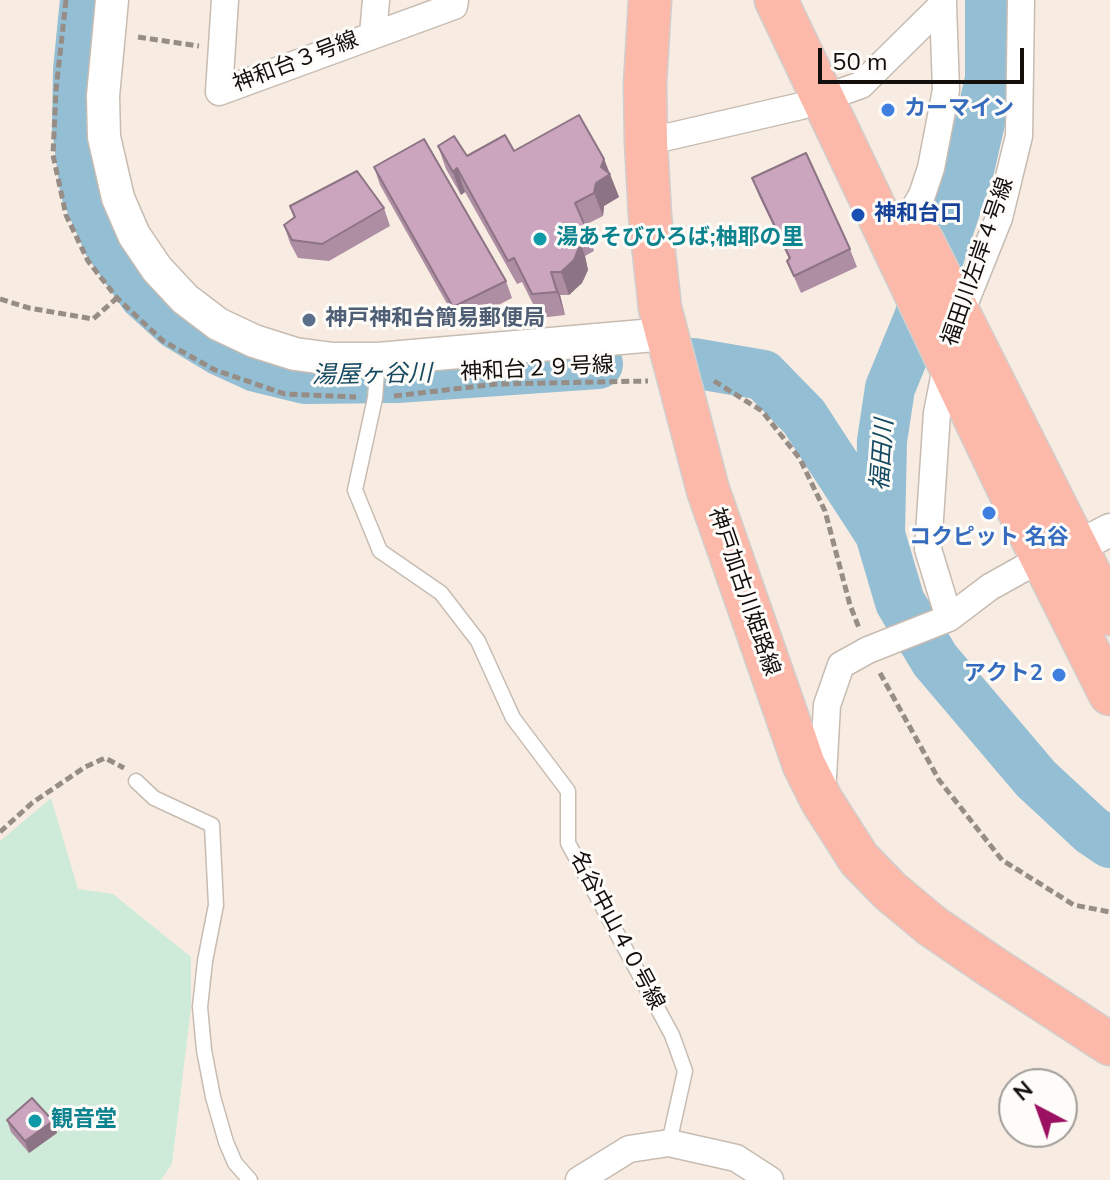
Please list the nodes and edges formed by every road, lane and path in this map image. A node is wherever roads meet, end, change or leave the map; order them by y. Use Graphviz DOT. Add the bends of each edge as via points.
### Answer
graph roads {
  1 [pos="66,0"];
  2 [pos="112,0"];
  3 [pos="225,0"];
  4 [pos="376,0"];
  5 [pos="455,0"];
  6 [pos="650,0"];
  7 [pos="776,0"];
  8 [pos="807,0"];
  9 [pos="1021,0"];
  10 [pos="943,2"];
  11 [pos="109,33"];
  12 [pos="373,34"];
  13 [pos="220,49"];
  14 [pos="834,94"];
  15 [pos="646,142"];
  16 [pos="910,237"];
  17 [pos="117,298"];
  18 [pos="0,299"];
  19 [pos="952,333"];
  20 [pos="666,334"];
  21 [pos="378,359"];
  22 [pos="678,380"];
  23 [pos="375,398"];
  24 [pos="1077,547"];
  25 [pos="1110,614"];
  26 [pos="949,618"];
  27 [pos="868,650"];
  28 [pos="1110,694"];
  29 [pos="136,781"];
  30 [pos="822,801"];
  31 [pos="0,832"];
  32 [pos="1110,912"];
  33 [pos="1110,1044"];
  34 [pos="669,1143"];
  35 [pos="250,1180"];
  36 [pos="579,1180"];
  37 [pos="770,1180"];
  1 -- 17 [label="path, 神和台２９号線" via="53,155 66,215 88,261"];
  2 -- 11 [label="street"];
  3 -- 13 [label="street, 神和台３号線"];
  4 -- 12 [label="street"];
  5 -- 12 [label="street, 神和台３号線" via="454,6"];
  6 -- 15 [label="main road, 神戸加古川姫路線"];
  7 -- 14 [label="main road"];
  8 -- 14 [label="main road"];
  9 -- 19 [label="street, 福田川左岸４号線" via="1019,136 999,218"];
  10 -- 14 [label="street" via="861,85"];
  10 -- 16 [label="street" via="946,90"];
  11 -- 13 [label="path"];
  11 -- 21 [label="street" via="103,96 108,159 134,235 157,269 201,312 254,341 308,356"];
  12 -- 13 [label="street, 神和台３号線" via="219,92"];
  14 -- 15 [label="street"];
  14 -- 16 [label="main road"];
  15 -- 20 [label="main road, 神戸加古川姫路線"];
  16 -- 19 [label="main road"];
  17 -- 18 [label="path" via="93,319"];
  17 -- 23 [label="path, 神和台２９号線" via="163,341 215,370 285,394"];
  19 -- 24 [label="main road"];
  19 -- 26 [label="street, 福田川左岸４号線" via="937,413 928,549"];
  20 -- 21 [label="street"];
  20 -- 22 [label="main road, 神戸加古川姫路線"];
  21 -- 23 [label="lane, 名谷中山４０号線"];
  22 -- 23 [label="path, 神和台２９号線" via="497,384"];
  22 -- 27 [label="path, 神和台２９号線" via="717,382 762,411 800,459 825,511"];
  22 -- 30 [label="main road, 神戸加古川姫路線" via="744,598"];
  23 -- 34 [label="lane, 名谷中山４０号線" via="355,490 380,551 441,593 478,641 513,718 568,791 568,843 665,1021 685,1071"];
  24 -- 25 [label="main road"];
  24 -- 26 [label="street" via="1024,568"];
  24 -- 28 [label="main road"];
  26 -- 27 [label="street"];
  27 -- 30 [label="street" via="841,665 827,705"];
  27 -- 32 [label="path, 神和台２９号線" via="939,780 1002,860 1074,905"];
  29 -- 31 [label="path" via="122,764 105,758 60,783"];
  29 -- 35 [label="lane" via="154,798 212,825 216,905 200,1007 204,1050 226,1142"];
  30 -- 33 [label="main road, 神戸加古川姫路線" via="859,859 907,907"];
  34 -- 36 [label="street" via="629,1149"];
  34 -- 37 [label="street" via="736,1158"];
}
